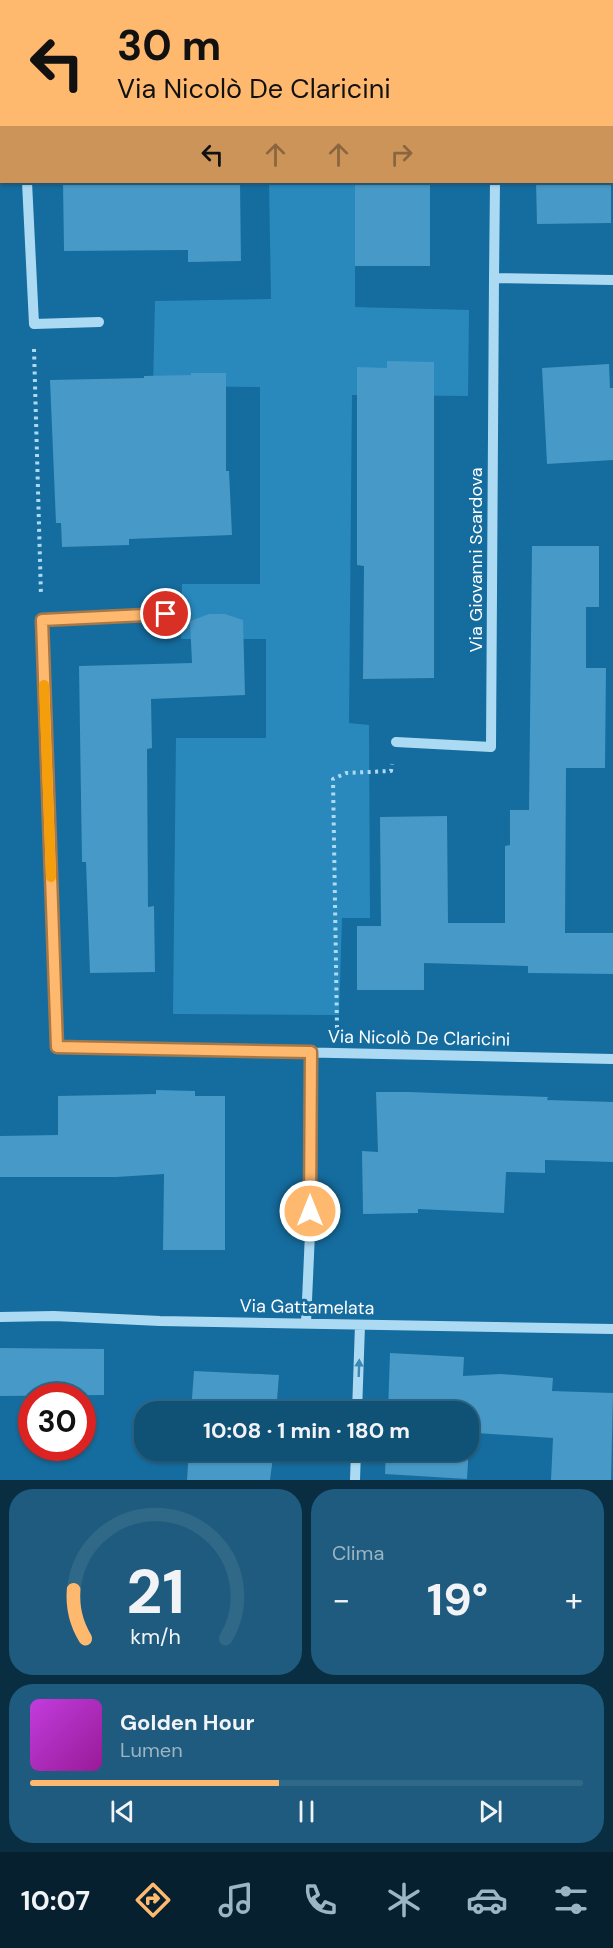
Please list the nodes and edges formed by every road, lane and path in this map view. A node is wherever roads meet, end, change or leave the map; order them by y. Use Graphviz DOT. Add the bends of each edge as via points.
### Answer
graph roads {
  1 [pos="27,183"];
  2 [pos="495,183"];
  3 [pos="494,278"];
  4 [pos="613,280"];
  5 [pos="99,322"];
  6 [pos="34,324"];
  7 [pos="166,614"];
  8 [pos="42,620"];
  9 [pos="396,742"];
  10 [pos="311,1052"];
  11 [pos="357,1054"];
  12 [pos="613,1059"];
  13 [pos="0,1317"];
  14 [pos="306,1323"];
  15 [pos="360,1325"];
  16 [pos="613,1329"];
  17 [pos="357,1401"];
  18 [pos="356,1461"];
  19 [pos="355,1480"];
  1 -- 6 [label="street"];
  2 -- 3 [label="street"];
  3 -- 4 [label="street"];
  3 -- 9 [label="street, Via Giovanni Scardova" via="491,747"];
  5 -- 6 [label="street"];
  6 -- 8 [label="path"];
  7 -- 8 [label="street"];
  8 -- 10 [label="street, Via Nicolò De Claricini" via="57,1047"];
  9 -- 11 [label="path" via="391,771 346,773 333,779 336,1028 358,1030"];
  10 -- 11 [label="street, Via Nicolò De Claricini"];
  10 -- 14 [label="street"];
  11 -- 12 [label="street, Via Nicolò De Claricini"];
  13 -- 14 [label="street, Via Gattamelata"];
  14 -- 15 [label="street, Via Gattamelata"];
  15 -- 16 [label="street, Via Gattamelata"];
  17 -- 15 [label="street, one-way"];
  18 -- 19 [label="street"];
}
